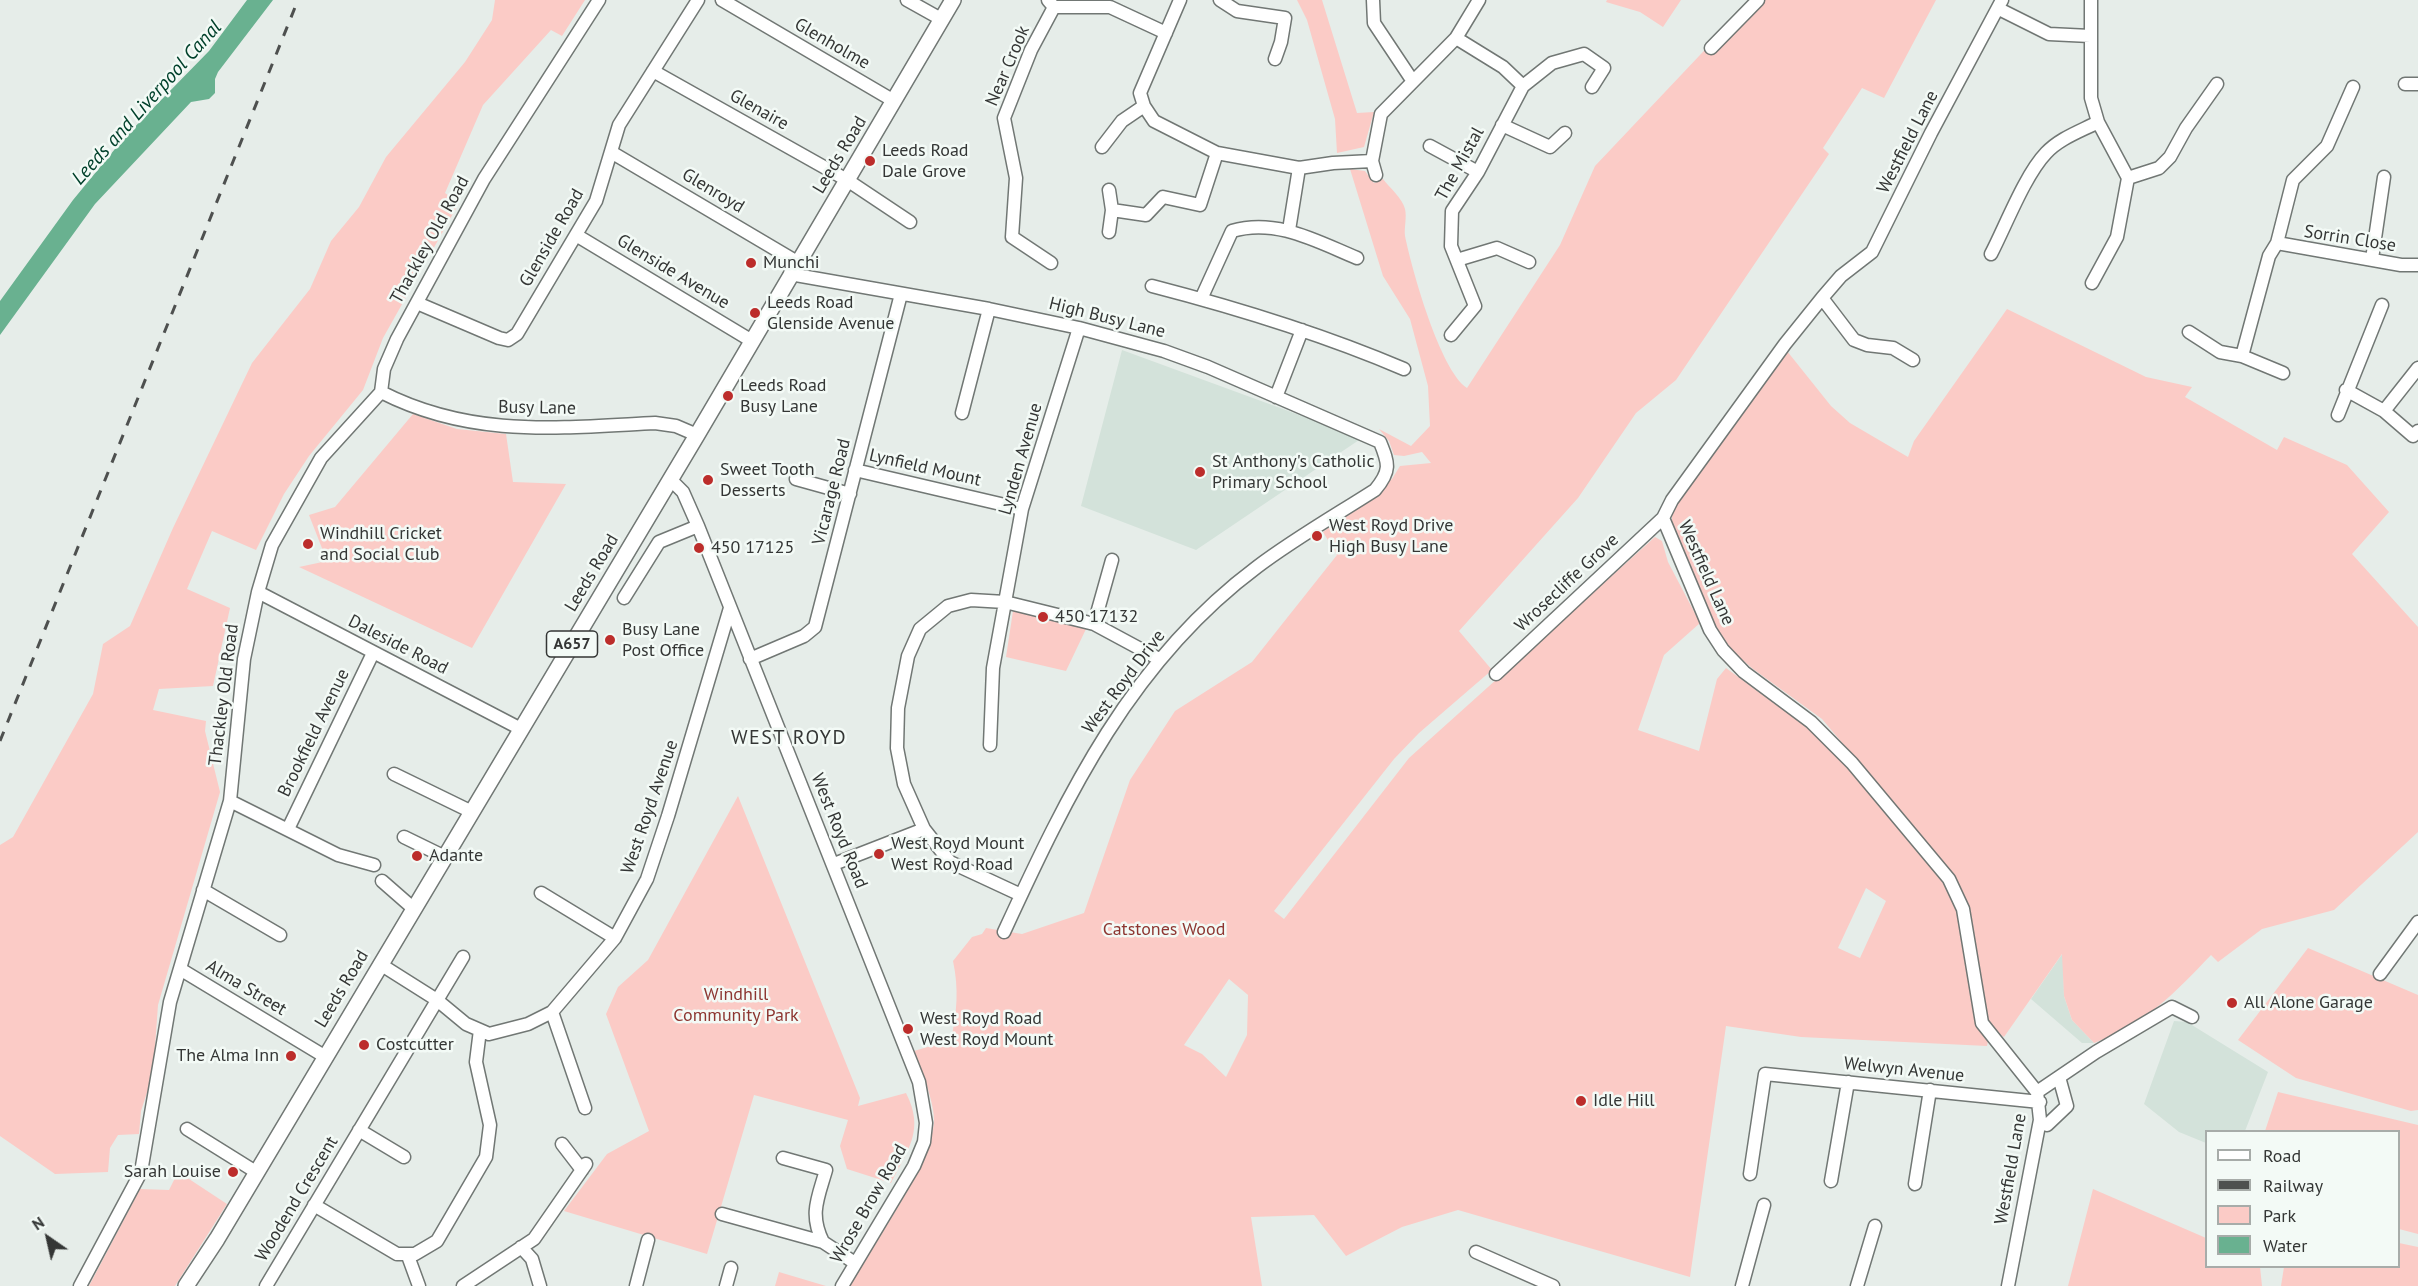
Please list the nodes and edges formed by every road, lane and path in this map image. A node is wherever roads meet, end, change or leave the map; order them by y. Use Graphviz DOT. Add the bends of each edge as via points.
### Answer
graph roads {
  1 [pos="598,0"];
  2 [pos="698,0"];
  3 [pos="722,0"];
  4 [pos="908,0"];
  5 [pos="953,0"];
  6 [pos="1180,0"];
  7 [pos="1220,0"];
  8 [pos="1373,0"];
  9 [pos="1479,0"];
  10 [pos="1758,0"];
  11 [pos="2091,0"];
  12 [pos="1111,3"];
  13 [pos="1051,4"];
  14 [pos="2000,4"];
  15 [pos="941,19"];
  16 [pos="1166,33"];
  17 [pos="2090,36"];
  18 [pos="1456,38"];
  19 [pos="1711,48"];
  20 [pos="1275,59"];
  21 [pos="653,71"];
  22 [pos="1412,80"];
  23 [pos="2217,84"];
  24 [pos="1523,86"];
  25 [pos="1592,87"];
  26 [pos="2354,87"];
  27 [pos="894,101"];
  28 [pos="1144,106"];
  29 [pos="2098,122"];
  30 [pos="1502,125"];
  31 [pos="1565,133"];
  32 [pos="1430,146"];
  33 [pos="1102,147"];
  34 [pos="611,152"];
  35 [pos="1217,153"];
  36 [pos="1372,161"];
  37 [pos="1299,168"];
  38 [pos="1478,172"];
  39 [pos="1376,175"];
  40 [pos="2384,177"];
  41 [pos="2128,178"];
  42 [pos="848,180"];
  43 [pos="1109,190"];
  44 [pos="1112,210"];
  45 [pos="910,222"];
  46 [pos="1289,230"];
  47 [pos="1109,232"];
  48 [pos="576,235"];
  49 [pos="2277,243"];
  50 [pos="1991,254"];
  51 [pos="1357,258"];
  52 [pos="2372,259"];
  53 [pos="1457,260"];
  54 [pos="1529,262"];
  55 [pos="1051,263"];
  56 [pos="2418,265"];
  57 [pos="794,268"];
  58 [pos="2092,283"];
  59 [pos="1152,286"];
  60 [pos="901,294"];
  61 [pos="1822,298"];
  62 [pos="1202,299"];
  63 [pos="417,303"];
  64 [pos="2382,305"];
  65 [pos="989,309"];
  66 [pos="1079,328"];
  67 [pos="1302,330"];
  68 [pos="2189,332"];
  69 [pos="1451,335"];
  70 [pos="752,340"];
  71 [pos="2242,356"];
  72 [pos="1913,360"];
  73 [pos="2418,368"];
  74 [pos="1404,369"];
  75 [pos="2283,374"];
  76 [pos="2346,390"];
  77 [pos="381,392"];
  78 [pos="1276,397"];
  79 [pos="2384,411"];
  80 [pos="962,413"];
  81 [pos="2338,415"];
  82 [pos="2418,431"];
  83 [pos="697,435"];
  84 [pos="1388,461"];
  85 [pos="855,470"];
  86 [pos="795,478"];
  87 [pos="670,480"];
  88 [pos="850,494"];
  89 [pos="1022,509"];
  90 [pos="1663,518"];
  91 [pos="698,526"];
  92 [pos="1112,560"];
  93 [pos="258,592"];
  94 [pos="624,598"];
  95 [pos="1005,602"];
  96 [pos="730,608"];
  97 [pos="1094,624"];
  98 [pos="373,653"];
  99 [pos="750,659"];
  100 [pos="1159,659"];
  101 [pos="1496,674"];
  102 [pos="521,729"];
  103 [pos="990,745"];
  104 [pos="394,774"];
  105 [pos="230,801"];
  106 [pos="472,812"];
  107 [pos="288,829"];
  108 [pos="924,829"];
  109 [pos="404,837"];
  110 [pos="445,857"];
  111 [pos="834,864"];
  112 [pos="374,865"];
  113 [pos="382,881"];
  114 [pos="203,890"];
  115 [pos="541,893"];
  116 [pos="1021,895"];
  117 [pos="414,909"];
  118 [pos="2418,922"];
  119 [pos="1004,932"];
  120 [pos="280,935"];
  121 [pos="615,938"];
  122 [pos="463,957"];
  123 [pos="380,964"];
  124 [pos="180,969"];
  125 [pos="2380,974"];
  126 [pos="436,1000"];
  127 [pos="552,1012"];
  128 [pos="2192,1017"];
  129 [pos="480,1030"];
  130 [pos="324,1056"];
  131 [pos="2059,1077"];
  132 [pos="1848,1082"];
  133 [pos="1930,1090"];
  134 [pos="2038,1097"];
  135 [pos="924,1103"];
  136 [pos="585,1108"];
  137 [pos="2047,1125"];
  138 [pos="187,1129"];
  139 [pos="359,1130"];
  140 [pos="562,1144"];
  141 [pos="404,1157"];
  142 [pos="783,1158"];
  143 [pos="256,1172"];
  144 [pos="1750,1174"];
  145 [pos="1831,1181"];
  146 [pos="1915,1184"];
  147 [pos="1764,1204"];
  148 [pos="314,1205"];
  149 [pos="722,1214"];
  150 [pos="1875,1226"];
  151 [pos="648,1240"];
  152 [pos="823,1242"];
  153 [pos="521,1247"];
  154 [pos="1476,1252"];
  155 [pos="408,1256"];
  156 [pos="855,1263"];
  157 [pos="731,1268"];
  158 [pos="80,1286"];
  159 [pos="186,1286"];
  160 [pos="266,1286"];
  161 [pos="419,1286"];
  162 [pos="463,1286"];
  163 [pos="540,1286"];
  164 [pos="636,1286"];
  165 [pos="726,1286"];
  166 [pos="842,1286"];
  167 [pos="1553,1286"];
  168 [pos="1742,1286"];
  169 [pos="1857,1286"];
  170 [pos="2007,1286"];
  1 -- 63 [label="street, Thackley Old Road" via="484,179"];
  2 -- 21 [label="street, Glenside Road"];
  3 -- 27 [label="street, Glenholme"];
  4 -- 15 [label="street"];
  5 -- 15 [label="main road, Leeds Road / A657"];
  6 -- 16 [label="street"];
  7 -- 20 [label="street" via="1238,11 1285,18"];
  8 -- 22 [label="street" via="1374,23"];
  9 -- 18 [label="street"];
  10 -- 19 [label="street"];
  11 -- 17 [label="street"];
  12 -- 13 [label="street, Near Crook"];
  12 -- 16 [label="street, Near Crook"];
  13 -- 55 [label="street, Near Crook" via="1004,118 1016,178 1012,237"];
  14 -- 17 [label="street" via="2049,34"];
  14 -- 61 [label="street, Westfield Lane" via="1872,252 1841,276"];
  15 -- 27 [label="main road, Leeds Road / A657"];
  16 -- 28 [label="street" via="1140,93"];
  17 -- 29 [label="street" via="2090,92"];
  18 -- 22 [label="street"];
  18 -- 24 [label="street"];
  21 -- 34 [label="street, Glenside Road" via="619,125"];
  21 -- 42 [label="street, Glenaire"];
  22 -- 36 [label="street" via="1381,114"];
  23 -- 41 [label="street" via="2170,157 2159,168"];
  24 -- 25 [label="street" via="1552,63 1584,54 1604,69"];
  24 -- 30 [label="street, The Mistal"];
  26 -- 49 [label="street, Sorrin Close" via="2327,146 2293,180"];
  27 -- 42 [label="main road, Leeds Road / A657"];
  28 -- 33 [label="street" via="1122,121"];
  28 -- 35 [label="street" via="1154,121"];
  29 -- 41 [label="street"];
  29 -- 50 [label="street" via="2047,152"];
  30 -- 31 [label="street" via="1550,147"];
  30 -- 38 [label="street, The Mistal"];
  32 -- 38 [label="street"];
  34 -- 48 [label="street, Glenside Road" via="596,201"];
  34 -- 57 [label="street, Glenroyd"];
  35 -- 37 [label="street"];
  35 -- 44 [label="street" via="1200,205 1163,197 1146,215"];
  36 -- 37 [label="street"];
  36 -- 39 [label="street"];
  37 -- 46 [label="street"];
  38 -- 53 [label="street, The Mistal" via="1452,211 1451,246"];
  40 -- 52 [label="street"];
  41 -- 58 [label="street" via="2117,237"];
  42 -- 45 [label="street, Glenaire"];
  42 -- 57 [label="main road, Leeds Road / A657"];
  43 -- 44 [label="street"];
  44 -- 47 [label="street"];
  46 -- 51 [label="street"];
  46 -- 62 [label="street" via="1252,225 1232,231"];
  48 -- 63 [label="street, Glenside Road" via="517,334 508,340"];
  48 -- 70 [label="street, Glenside Avenue"];
  49 -- 52 [label="street, Sorrin Close"];
  49 -- 71 [label="street, Sorrin Close" via="2269,256"];
  52 -- 56 [label="street, Sorrin Close"];
  53 -- 54 [label="street" via="1497,248"];
  53 -- 69 [label="street, The Mistal" via="1475,306"];
  57 -- 60 [label="street, High Busy Lane"];
  57 -- 70 [label="main road, Leeds Road / A657"];
  59 -- 62 [label="street"];
  60 -- 65 [label="street, High Busy Lane"];
  60 -- 85 [label="street, Vicarage Road"];
  61 -- 72 [label="street" via="1854,340 1893,348"];
  61 -- 90 [label="street, Westfield Lane" via="1672,500"];
  62 -- 67 [label="street"];
  63 -- 77 [label="street, Thackley Old Road" via="384,369"];
  64 -- 76 [label="street"];
  65 -- 66 [label="street, High Busy Lane"];
  65 -- 80 [label="street"];
  66 -- 78 [label="street, High Busy Lane" via="1164,351"];
  66 -- 89 [label="street, Lynden Avenue"];
  67 -- 74 [label="street"];
  67 -- 78 [label="street"];
  68 -- 71 [label="street" via="2220,352"];
  70 -- 83 [label="main road, Leeds Road / A657"];
  71 -- 75 [label="street"];
  73 -- 79 [label="street"];
  76 -- 79 [label="street"];
  76 -- 81 [label="street"];
  77 -- 83 [label="street, Busy Lane" via="407,405 473,424 515,428 655,423"];
  77 -- 93 [label="street, Thackley Old Road" via="321,458 272,545"];
  78 -- 84 [label="street, High Busy Lane" via="1380,442"];
  79 -- 82 [label="street" via="2413,436"];
  83 -- 87 [label="main road, Leeds Road / A657"];
  84 -- 100 [label="street, West Royd Drive" via="1386,477 1375,490 1257,567"];
  85 -- 88 [label="street, Vicarage Road"];
  85 -- 89 [label="street, Lynfield Mount"];
  86 -- 88 [label="street"];
  87 -- 91 [label="street, West Royd Road" via="683,492"];
  87 -- 102 [label="main road, Leeds Road / A657"];
  88 -- 99 [label="street, Vicarage Road" via="815,627 804,636"];
  89 -- 95 [label="street, Lynden Avenue"];
  90 -- 101 [label="street, Wrosecliffe Grove"];
  90 -- 134 [label="street, Westfield Lane" via="1710,630 1723,650 1744,672 1811,722 1852,763 1949,879 1963,909 1982,1023"];
  91 -- 94 [label="street" via="660,542"];
  91 -- 96 [label="street, West Royd Road"];
  92 -- 97 [label="street"];
  93 -- 98 [label="street, Daleside Road"];
  93 -- 105 [label="street, Thackley Old Road" via="244,660"];
  95 -- 97 [label="street"];
  95 -- 103 [label="street, Lynden Avenue" via="993,668"];
  95 -- 108 [label="street" via="971,600 948,606 920,629 908,656 898,708 897,748 904,784"];
  96 -- 99 [label="street, West Royd Road"];
  96 -- 121 [label="street, West Royd Avenue" via="646,879"];
  97 -- 100 [label="street"];
  98 -- 102 [label="street, Daleside Road"];
  98 -- 107 [label="street, Brookfield Avenue"];
  99 -- 111 [label="street, West Royd Road"];
  100 -- 116 [label="street, West Royd Drive" via="1090,756"];
  102 -- 106 [label="main road, Leeds Road / A657"];
  104 -- 106 [label="street"];
  105 -- 107 [label="street"];
  105 -- 114 [label="street, Thackley Old Road"];
  106 -- 110 [label="main road, Leeds Road / A657"];
  107 -- 112 [label="street" via="338,855"];
  108 -- 111 [label="street"];
  108 -- 116 [label="street" via="950,862"];
  109 -- 110 [label="street"];
  110 -- 117 [label="main road, Leeds Road / A657"];
  111 -- 135 [label="street, West Royd Road"];
  113 -- 117 [label="street"];
  114 -- 120 [label="street"];
  114 -- 124 [label="street, Thackley Old Road"];
  115 -- 121 [label="street"];
  116 -- 119 [label="street, West Royd Drive"];
  117 -- 123 [label="main road, Leeds Road / A657"];
  118 -- 125 [label="street"];
  121 -- 127 [label="street, West Royd Avenue"];
  122 -- 126 [label="street, Woodend Crescent"];
  123 -- 126 [label="street"];
  123 -- 130 [label="main road, Leeds Road / A657"];
  124 -- 130 [label="street, Alma Street"];
  124 -- 158 [label="street, Thackley Old Road" via="170,1002 141,1172"];
  126 -- 129 [label="street"];
  126 -- 139 [label="street, Woodend Crescent"];
  127 -- 129 [label="street, West Royd Avenue" via="502,1032 489,1034"];
  127 -- 136 [label="street"];
  128 -- 131 [label="street" via="2172,1008"];
  129 -- 155 [label="street" via="476,1062 490,1125 486,1157 437,1241"];
  130 -- 143 [label="main road, Leeds Road / A657"];
  131 -- 134 [label="street"];
  131 -- 137 [label="street, Westfield Lane" via="2067,1106"];
  132 -- 133 [label="street, Welwyn Avenue"];
  132 -- 144 [label="street, Welwyn Avenue" via="1765,1074"];
  132 -- 145 [label="street"];
  133 -- 134 [label="street, Welwyn Avenue"];
  133 -- 146 [label="street"];
  134 -- 170 [label="street, Westfield Lane" via="2040,1120"];
  135 -- 156 [label="street, Wrose Brow Road" via="924,1142 914,1166"];
  138 -- 143 [label="street"];
  139 -- 141 [label="street, Woodend Crescent"];
  139 -- 148 [label="street, Woodend Crescent"];
  140 -- 153 [label="street" via="584,1167 544,1227"];
  142 -- 152 [label="street" via="826,1170 814,1213 815,1227"];
  143 -- 159 [label="main road, Leeds Road / A657"];
  147 -- 168 [label="street"];
  148 -- 155 [label="street" via="386,1249"];
  148 -- 160 [label="street, Woodend Crescent"];
  149 -- 152 [label="street"];
  150 -- 169 [label="street"];
  151 -- 164 [label="street"];
  152 -- 156 [label="street"];
  153 -- 162 [label="street"];
  153 -- 163 [label="street" via="532,1259"];
  154 -- 167 [label="street"];
  155 -- 161 [label="street"];
  156 -- 166 [label="street, Wrose Brow Road"];
  157 -- 165 [label="street"];
}
